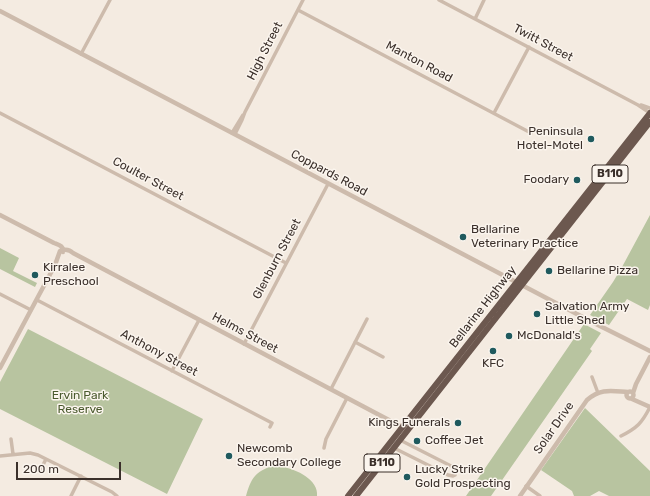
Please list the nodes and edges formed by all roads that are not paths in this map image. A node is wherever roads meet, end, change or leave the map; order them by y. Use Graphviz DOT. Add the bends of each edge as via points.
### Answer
graph roads {
  1 [pos="110,0"];
  2 [pos="303,0"];
  3 [pos="439,0"];
  4 [pos="484,0"];
  5 [pos="298,10"];
  6 [pos="0,11"];
  7 [pos="475,19"];
  8 [pos="529,47"];
  9 [pos="81,54"];
  10 [pos="638,105"];
  11 [pos="650,108"];
  12 [pos="0,113"];
  13 [pos="494,113"];
  14 [pos="650,113"];
  15 [pos="650,122"];
  16 [pos="531,133"];
  17 [pos="233,134"];
  18 [pos="328,184"];
  19 [pos="0,215"];
  20 [pos="62,251"];
  21 [pos="286,262"];
  22 [pos="519,284"];
  23 [pos="0,294"];
  24 [pos="37,300"];
  25 [pos="31,310"];
  26 [pos="367,319"];
  27 [pos="199,320"];
  28 [pos="355,342"];
  29 [pos="244,344"];
  30 [pos="650,351"];
  31 [pos="383,357"];
  32 [pos="650,357"];
  33 [pos="0,368"];
  34 [pos="172,371"];
  35 [pos="592,377"];
  36 [pos="331,389"];
  37 [pos="598,393"];
  38 [pos="631,395"];
  39 [pos="347,398"];
  40 [pos="650,407"];
  41 [pos="272,424"];
  42 [pos="405,429"];
  43 [pos="621,436"];
  44 [pos="11,439"];
  45 [pos="400,440"];
  46 [pos="324,448"];
  47 [pos="394,448"];
  48 [pos="13,454"];
  49 [pos="0,456"];
  50 [pos="46,458"];
  51 [pos="40,470"];
  52 [pos="81,476"];
  53 [pos="526,486"];
  54 [pos="71,496"];
  55 [pos="117,496"];
  56 [pos="348,496"];
  57 [pos="356,496"];
  58 [pos="520,496"];
  59 [pos="540,496"];
  1 -- 9 [label="street"];
  2 -- 5 [label="street, High Street"];
  3 -- 7 [label="street, Twitt Street"];
  4 -- 7 [label="street"];
  5 -- 13 [label="street, Manton Road"];
  5 -- 17 [label="street, High Street"];
  6 -- 9 [label="street, Coppards Road"];
  7 -- 8 [label="street, Twitt Street"];
  8 -- 10 [label="street, Twitt Street"];
  8 -- 13 [label="street"];
  9 -- 17 [label="street, Coppards Road"];
  10 -- 11 [label="street, Twitt Street"];
  10 -- 14 [label="street, Twitt Street"];
  12 -- 21 [label="street, Coulter Street"];
  13 -- 16 [label="street, Manton Road"];
  14 -- 22 [label="highway, Bellarine Highway / B110"];
  15 -- 22 [label="highway, Bellarine Highway / B110"];
  17 -- 18 [label="street, Coppards Road"];
  18 -- 21 [label="street, Glenburn Street"];
  18 -- 22 [label="street, Coppards Road"];
  19 -- 20 [label="street" via="54,243"];
  20 -- 24 [label="street"];
  20 -- 27 [label="street, Helms Street" via="73,253"];
  21 -- 29 [label="street, Glenburn Street"];
  22 -- 30 [label="street, Coppards Road"];
  22 -- 42 [label="highway, Bellarine Highway / B110"];
  23 -- 25 [label="street"];
  24 -- 25 [label="street"];
  24 -- 34 [label="street, Anthony Street"];
  25 -- 33 [label="street"];
  26 -- 28 [label="street"];
  27 -- 29 [label="street, Helms Street"];
  27 -- 34 [label="street"];
  28 -- 31 [label="street"];
  28 -- 36 [label="street"];
  29 -- 36 [label="street, Helms Street"];
  32 -- 38 [label="street"];
  34 -- 41 [label="street, Anthony Street"];
  35 -- 37 [label="street"];
  36 -- 39 [label="street, Helms Street"];
  37 -- 38 [label="street" via="607,391"];
  37 -- 53 [label="street, Solar Drive" via="583,404"];
  38 -- 40 [label="street"];
  39 -- 42 [label="street, Helms Street"];
  39 -- 46 [label="street"];
  40 -- 43 [label="street" via="639,425"];
  42 -- 45 [label="highway, Bellarine Highway / B110"];
  42 -- 56 [label="highway, Bellarine Highway / B110"];
  44 -- 48 [label="street"];
  45 -- 47 [label="highway, Bellarine Highway / B110"];
  45 -- 47 [label="street" via="455,468 455,474 448,475"];
  47 -- 57 [label="highway, Bellarine Highway / B110"];
  48 -- 49 [label="street"];
  48 -- 50 [label="street" via="30,453"];
  50 -- 51 [label="street"];
  50 -- 52 [label="street"];
  52 -- 54 [label="street"];
  52 -- 55 [label="street"];
  53 -- 58 [label="street, Solar Drive"];
  53 -- 59 [label="street"];
}
